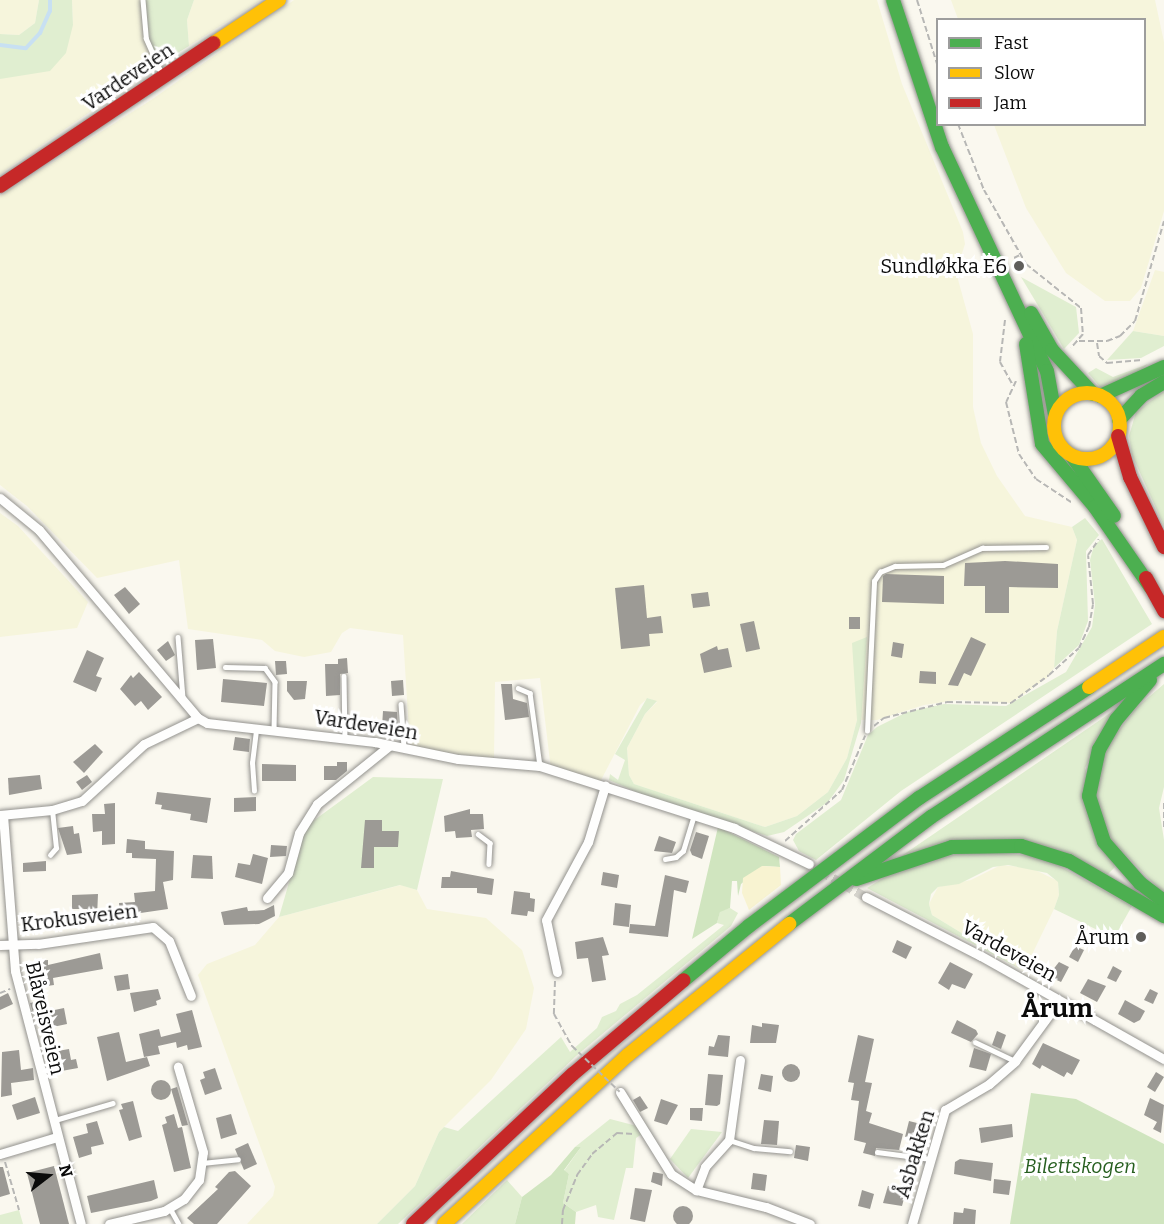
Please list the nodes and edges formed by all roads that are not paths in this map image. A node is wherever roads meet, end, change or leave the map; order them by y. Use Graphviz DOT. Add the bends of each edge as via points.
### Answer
graph roads {
  1 [pos="143,0"];
  2 [pos="279,0"];
  3 [pos="893,0"];
  4 [pos="904,0"];
  5 [pos="163,76"];
  6 [pos="936,104"];
  7 [pos="944,126"];
  8 [pos="0,186"];
  9 [pos="1008,294"];
  10 [pos="1164,367"];
  11 [pos="1164,382"];
  12 [pos="1096,395"];
  13 [pos="1055,415"];
  14 [pos="1119,420"];
  15 [pos="1118,436"];
  16 [pos="1072,456"];
  17 [pos="0,498"];
  18 [pos="1046,547"];
  19 [pos="1164,547"];
  20 [pos="1151,588"];
  21 [pos="1164,611"];
  22 [pos="178,637"];
  23 [pos="1164,637"];
  24 [pos="1164,664"];
  25 [pos="225,668"];
  26 [pos="344,676"];
  27 [pos="518,688"];
  28 [pos="183,700"];
  29 [pos="401,704"];
  30 [pos="198,718"];
  31 [pos="256,731"];
  32 [pos="867,732"];
  33 [pos="273,733"];
  34 [pos="345,739"];
  35 [pos="389,746"];
  36 [pos="404,749"];
  37 [pos="540,766"];
  38 [pos="605,786"];
  39 [pos="255,791"];
  40 [pos="52,810"];
  41 [pos="2,815"];
  42 [pos="694,815"];
  43 [pos="478,834"];
  44 [pos="50,855"];
  45 [pos="665,859"];
  46 [pos="489,864"];
  47 [pos="809,864"];
  48 [pos="837,886"];
  49 [pos="866,897"];
  50 [pos="267,898"];
  51 [pos="1164,901"];
  52 [pos="1164,916"];
  53 [pos="5,945"];
  54 [pos="557,972"];
  55 [pos="190,996"];
  56 [pos="1059,1001"];
  57 [pos="975,1042"];
  58 [pos="1164,1059"];
  59 [pos="740,1060"];
  60 [pos="1015,1061"];
  61 [pos="178,1067"];
  62 [pos="620,1092"];
  63 [pos="113,1103"];
  64 [pos="52,1121"];
  65 [pos="57,1137"];
  66 [pos="729,1140"];
  67 [pos="790,1151"];
  68 [pos="877,1152"];
  69 [pos="1,1154"];
  70 [pos="238,1159"];
  71 [pos="931,1159"];
  72 [pos="202,1163"];
  73 [pos="696,1190"];
  74 [pos="170,1208"];
  75 [pos="786,1220"];
  76 [pos="81,1224"];
  77 [pos="109,1224"];
  78 [pos="179,1224"];
  79 [pos="413,1224"];
  80 [pos="444,1224"];
  81 [pos="810,1224"];
  82 [pos="912,1224"];
  1 -- 5 [label="lane" via="146,38"];
  2 -- 5 [label="main road, Vardeveien"];
  3 -- 9 [label="main road" via="932,121"];
  4 -- 6 [label="main road"];
  5 -- 8 [label="main road, Vardeveien"];
  7 -- 12 [label="main road" via="1014,284 1052,350"];
  9 -- 13 [label="main road" via="1047,370"];
  9 -- 20 [label="main road" via="1029,350 1042,444 1095,507"];
  10 -- 12 [label="main road"];
  11 -- 14 [label="main road" via="1141,396"];
  12 -- 13 [label="main road" via="1066,400"];
  12 -- 14 [label="main road" via="1112,406"];
  13 -- 16 [label="main road" via="1058,443"];
  14 -- 15 [label="main road"];
  15 -- 16 [label="main road" via="1100,457"];
  15 -- 19 [label="main road" via="1130,477"];
  16 -- 20 [label="main road" via="1102,495"];
  17 -- 28 [label="street" via="39,530 68,562"];
  18 -- 32 [label="lane" via="982,548 943,565 895,566 880,572 874,581"];
  20 -- 21 [label="main road"];
  22 -- 28 [label="lane"];
  23 -- 79 [label="main road" via="919,798 749,926 581,1067"];
  24 -- 48 [label="main road" via="993,774"];
  24 -- 51 [label="main road" via="1107,735 1093,764 1089,796 1104,842 1140,883"];
  25 -- 33 [label="lane" via="265,668 275,682"];
  26 -- 34 [label="lane"];
  27 -- 37 [label="lane" via="530,693"];
  28 -- 30 [label="street"];
  29 -- 36 [label="lane"];
  30 -- 31 [label="street, Vardeveien" via="226,728"];
  30 -- 40 [label="street" via="144,744 82,801"];
  31 -- 33 [label="street, Vardeveien"];
  31 -- 39 [label="lane" via="252,763"];
  33 -- 34 [label="street, Vardeveien"];
  34 -- 35 [label="street, Vardeveien"];
  35 -- 36 [label="street, Vardeveien"];
  35 -- 50 [label="street" via="317,804 298,833 288,873"];
  36 -- 37 [label="street, Vardeveien" via="458,759"];
  37 -- 38 [label="street, Vardeveien"];
  38 -- 42 [label="street, Vardeveien"];
  38 -- 54 [label="street" via="588,842 546,920"];
  40 -- 41 [label="street"];
  40 -- 44 [label="lane" via="56,848"];
  41 -- 53 [label="street, Blåveisveien"];
  42 -- 45 [label="lane" via="683,851"];
  42 -- 47 [label="street, Vardeveien"];
  43 -- 46 [label="lane" via="490,843"];
  48 -- 52 [label="main road" via="936,851 1001,844 1034,849 1069,861"];
  48 -- 80 [label="main road" via="636,1049"];
  49 -- 56 [label="street, Vardeveien"];
  53 -- 55 [label="street, Krokusveien" via="153,927 169,941"];
  53 -- 64 [label="street, Blåveisveien"];
  56 -- 58 [label="street, Vardeveien"];
  56 -- 60 [label="street, Åsbakken"];
  57 -- 60 [label="lane"];
  59 -- 66 [label="street"];
  60 -- 71 [label="street, Åsbakken" via="989,1084 945,1110"];
  61 -- 72 [label="street" via="203,1152"];
  62 -- 73 [label="street" via="671,1174"];
  63 -- 64 [label="lane"];
  64 -- 65 [label="street, Blåveisveien"];
  65 -- 69 [label="street"];
  65 -- 76 [label="street, Blåveisveien"];
  66 -- 67 [label="lane" via="754,1148"];
  66 -- 73 [label="street" via="705,1167"];
  68 -- 71 [label="lane"];
  70 -- 72 [label="lane"];
  71 -- 82 [label="street, Åsbakken"];
  72 -- 74 [label="street" via="198,1180"];
  73 -- 75 [label="street"];
  74 -- 77 [label="street"];
  74 -- 78 [label="lane"];
  75 -- 81 [label="street"];
}
